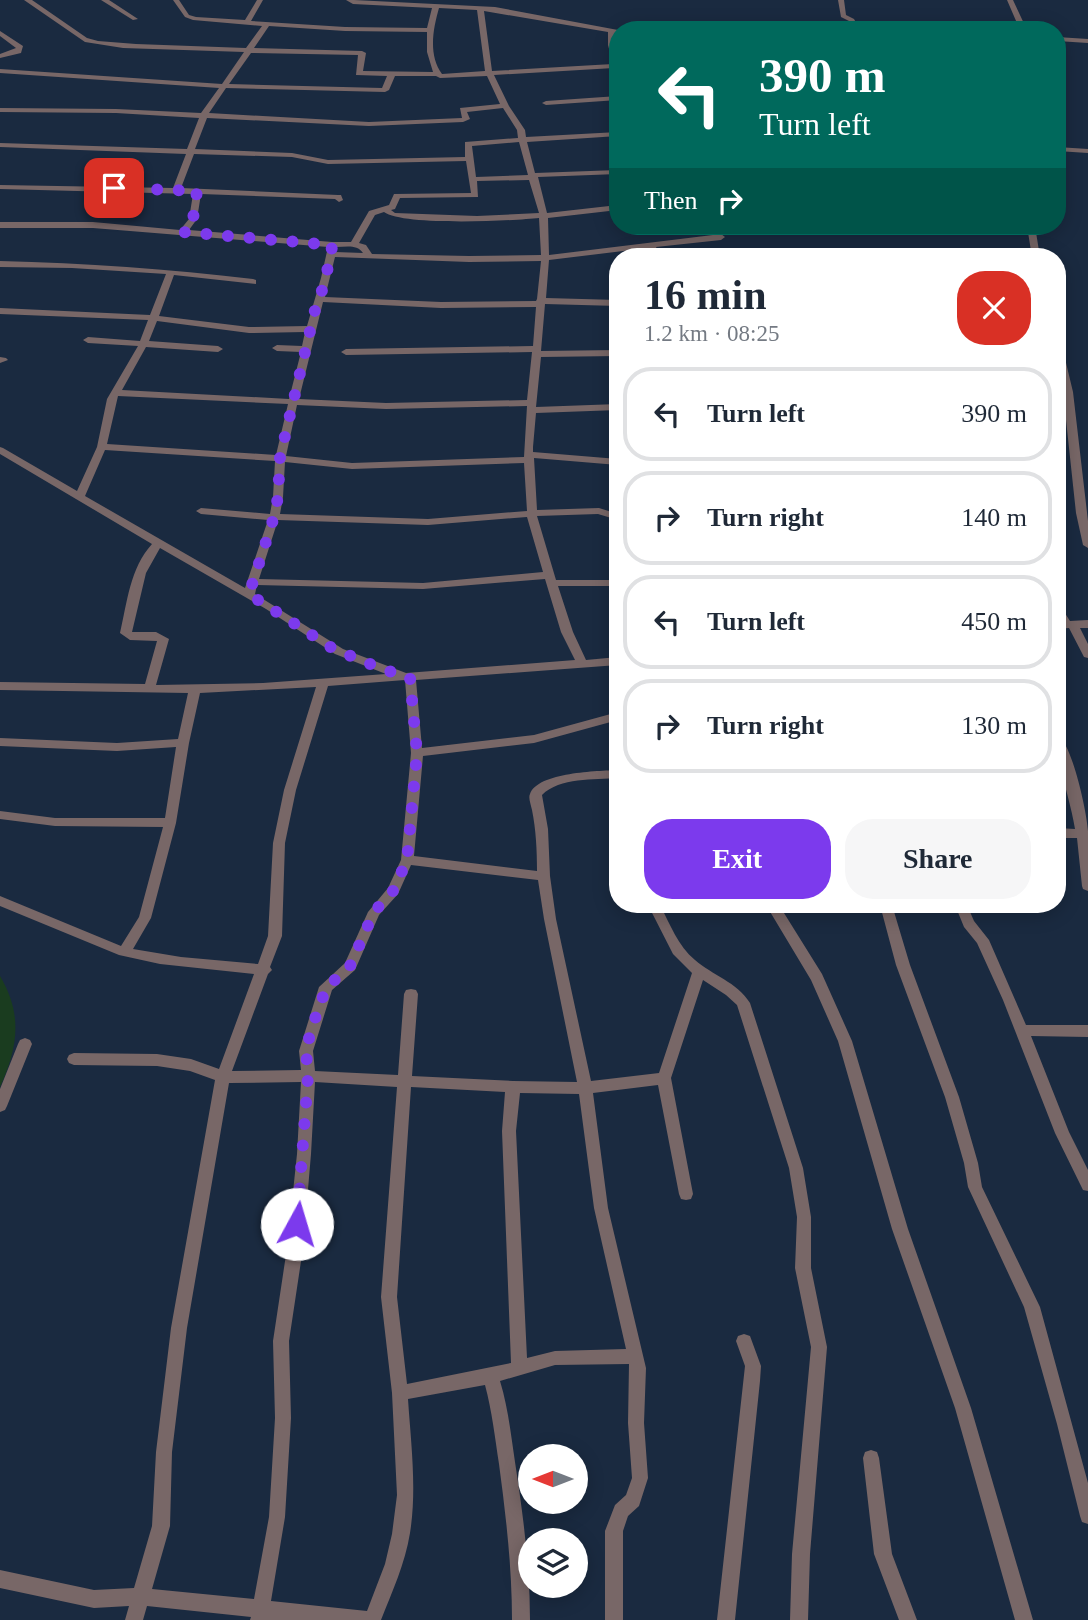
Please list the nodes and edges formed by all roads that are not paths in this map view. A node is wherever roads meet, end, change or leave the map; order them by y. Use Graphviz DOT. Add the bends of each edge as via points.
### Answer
graph roads {
  1 [pos="27,0"];
  2 [pos="104,0"];
  3 [pos="176,0"];
  4 [pos="260,0"];
  5 [pos="349,0"];
  6 [pos="841,0"];
  7 [pos="1010,0"];
  8 [pos="436,5"];
  9 [pos="480,8"];
  10 [pos="135,19"];
  11 [pos="852,21"];
  12 [pos="1020,21"];
  13 [pos="247,22"];
  14 [pos="267,24"];
  15 [pos="431,30"];
  16 [pos="609,31"];
  17 [pos="0,33"];
  18 [pos="1066,40"];
  19 [pos="1088,41"];
  20 [pos="248,52"];
  21 [pos="0,56"];
  22 [pos="609,68"];
  23 [pos="0,71"];
  24 [pos="391,73"];
  25 [pos="437,74"];
  26 [pos="490,75"];
  27 [pos="224,85"];
  28 [pos="609,99"];
  29 [pos="546,103"];
  30 [pos="505,106"];
  31 [pos="0,110"];
  32 [pos="204,115"];
  33 [pos="609,134"];
  34 [pos="523,138"];
  35 [pos="0,145"];
  36 [pos="1066,150"];
  37 [pos="1088,151"];
  38 [pos="190,152"];
  39 [pos="469,159"];
  40 [pos="609,172"];
  41 [pos="534,176"];
  42 [pos="474,179"];
  43 [pos="0,187"];
  44 [pos="176,190"];
  45 [pos="197,191"];
  46 [pos="339,200"];
  47 [pos="609,208"];
  48 [pos="386,210"];
  49 [pos="544,214"];
  50 [pos="0,225"];
  51 [pos="183,232"];
  52 [pos="721,237"];
  53 [pos="354,244"];
  54 [pos="650,245"];
  55 [pos="626,248"];
  56 [pos="652,248"];
  57 [pos="332,250"];
  58 [pos="609,250"];
  59 [pos="369,256"];
  60 [pos="545,258"];
  61 [pos="0,264"];
  62 [pos="171,272"];
  63 [pos="253,282"];
  64 [pos="321,299"];
  65 [pos="540,302"];
  66 [pos="609,303"];
  67 [pos="0,311"];
  68 [pos="155,318"];
  69 [pos="310,329"];
  70 [pos="88,340"];
  71 [pos="144,343"];
  72 [pos="277,348"];
  73 [pos="218,349"];
  74 [pos="307,349"];
  75 [pos="535,351"];
  76 [pos="346,352"];
  77 [pos="609,354"];
  78 [pos="1066,384"];
  79 [pos="115,393"];
  80 [pos="291,403"];
  81 [pos="531,407"];
  82 [pos="609,407"];
  83 [pos="102,447"];
  84 [pos="0,450"];
  85 [pos="280,457"];
  86 [pos="529,458"];
  87 [pos="609,462"];
  88 [pos="79,497"];
  89 [pos="201,511"];
  90 [pos="531,513"];
  91 [pos="609,514"];
  92 [pos="274,517"];
  93 [pos="159,543"];
  94 [pos="1088,545"];
  95 [pos="551,579"];
  96 [pos="254,582"];
  97 [pos="609,582"];
  98 [pos="249,594"];
  99 [pos="1066,624"];
  100 [pos="1088,624"];
  101 [pos="1066,625"];
  102 [pos="1088,654"];
  103 [pos="609,662"];
  104 [pos="582,664"];
  105 [pos="410,678"];
  106 [pos="323,683"];
  107 [pos="0,686"];
  108 [pos="150,687"];
  109 [pos="195,688"];
  110 [pos="609,718"];
  111 [pos="0,742"];
  112 [pos="183,743"];
  113 [pos="417,753"];
  114 [pos="1066,760"];
  115 [pos="609,775"];
  116 [pos="0,816"];
  117 [pos="170,823"];
  118 [pos="1066,833"];
  119 [pos="1085,834"];
  120 [pos="407,860"];
  121 [pos="544,876"];
  122 [pos="1088,886"];
  123 [pos="0,901"];
  124 [pos="657,913"];
  125 [pos="777,913"];
  126 [pos="888,913"];
  127 [pos="965,913"];
  128 [pos="125,951"];
  129 [pos="265,970"];
  130 [pos="700,970"];
  131 [pos="411,994"];
  132 [pos="1021,1030"];
  133 [pos="1085,1031"];
  134 [pos="25,1044"];
  135 [pos="1088,1046"];
  136 [pos="74,1059"];
  137 [pos="308,1076"];
  138 [pos="223,1077"];
  139 [pos="664,1078"];
  140 [pos="406,1082"];
  141 [pos="513,1087"];
  142 [pos="585,1088"];
  143 [pos="0,1106"];
  144 [pos="1088,1185"];
  145 [pos="686,1194"];
  146 [pos="744,1341"];
  147 [pos="636,1356"];
  148 [pos="519,1366"];
  149 [pos="491,1376"];
  150 [pos="400,1393"];
  151 [pos="871,1458"];
  152 [pos="1088,1516"];
  153 [pos="0,1579"];
  154 [pos="140,1597"];
  155 [pos="261,1614"];
  156 [pos="134,1620"];
  157 [pos="372,1620"];
  158 [pos="521,1620"];
  159 [pos="614,1620"];
  160 [pos="726,1620"];
  161 [pos="799,1620"];
  162 [pos="908,1620"];
  163 [pos="1024,1620"];
  1 -- 20 [label="street" via="88,41"];
  2 -- 10 [label="street"];
  3 -- 13 [label="street" via="191,18"];
  4 -- 13 [label="street"];
  5 -- 8 [label="street"];
  6 -- 11 [label="street" via="843,16"];
  7 -- 12 [label="street"];
  8 -- 9 [label="street"];
  8 -- 15 [label="street"];
  9 -- 16 [label="street"];
  9 -- 26 [label="street"];
  13 -- 14 [label="street"];
  14 -- 15 [label="street"];
  14 -- 20 [label="street"];
  15 -- 25 [label="street" via="430,50"];
  17 -- 21 [label="street" via="20,48"];
  18 -- 19 [label="street"];
  20 -- 24 [label="street" via="362,53 359,73"];
  20 -- 27 [label="street"];
  22 -- 26 [label="street"];
  23 -- 27 [label="street"];
  24 -- 25 [label="street"];
  24 -- 27 [label="street" via="381,91"];
  25 -- 26 [label="street"];
  26 -- 30 [label="street"];
  27 -- 32 [label="street"];
  28 -- 29 [label="street"];
  30 -- 32 [label="street" via="463,110 463,120 405,124"];
  30 -- 34 [label="street"];
  31 -- 32 [label="street"];
  32 -- 38 [label="street"];
  33 -- 34 [label="street"];
  34 -- 39 [label="street" via="469,143"];
  34 -- 41 [label="street"];
  35 -- 38 [label="street"];
  36 -- 37 [label="street"];
  38 -- 39 [label="street" via="292,155 328,162"];
  38 -- 44 [label="street"];
  39 -- 42 [label="street"];
  40 -- 41 [label="street"];
  41 -- 42 [label="street"];
  41 -- 49 [label="street"];
  42 -- 48 [label="street" via="472,197 400,195"];
  43 -- 44 [label="street"];
  44 -- 45 [label="street"];
  45 -- 46 [label="street"];
  45 -- 51 [label="street" via="193,219"];
  47 -- 49 [label="street"];
  48 -- 49 [label="street" via="393,215 449,218"];
  48 -- 53 [label="street" via="372,213"];
  49 -- 60 [label="street"];
  50 -- 51 [label="street" via="93,225"];
  51 -- 57 [label="street"];
  52 -- 54 [label="street"];
  53 -- 57 [label="street"];
  53 -- 59 [label="street"];
  54 -- 55 [label="street"];
  54 -- 56 [label="street"];
  57 -- 59 [label="street"];
  57 -- 64 [label="street"];
  58 -- 60 [label="street"];
  59 -- 60 [label="street"];
  60 -- 65 [label="street"];
  61 -- 62 [label="street"];
  62 -- 63 [label="street"];
  62 -- 68 [label="street"];
  64 -- 65 [label="street" via="441,305"];
  64 -- 69 [label="street"];
  65 -- 66 [label="street"];
  65 -- 75 [label="street"];
  67 -- 68 [label="street"];
  68 -- 69 [label="street" via="248,330"];
  68 -- 71 [label="street"];
  69 -- 74 [label="street"];
  70 -- 71 [label="street"];
  71 -- 73 [label="street"];
  71 -- 79 [label="street"];
  72 -- 74 [label="street"];
  74 -- 80 [label="street"];
  75 -- 76 [label="street"];
  75 -- 77 [label="street"];
  75 -- 81 [label="street"];
  78 -- 94 [label="street"];
  79 -- 80 [label="street"];
  79 -- 83 [label="street"];
  80 -- 81 [label="street"];
  80 -- 85 [label="street"];
  81 -- 82 [label="street"];
  81 -- 86 [label="street"];
  83 -- 85 [label="street"];
  83 -- 88 [label="street"];
  84 -- 88 [label="street"];
  85 -- 86 [label="street" via="352,466"];
  85 -- 92 [label="street"];
  86 -- 87 [label="street"];
  86 -- 90 [label="street"];
  88 -- 93 [label="street"];
  89 -- 92 [label="street"];
  90 -- 91 [label="street"];
  90 -- 92 [label="street" via="428,522"];
  90 -- 95 [label="street"];
  92 -- 96 [label="street"];
  93 -- 98 [label="street"];
  93 -- 108 [label="street" via="141,571 126,633 163,639"];
  95 -- 96 [label="street" via="423,586"];
  95 -- 97 [label="street"];
  95 -- 104 [label="street"];
  96 -- 98 [label="street"];
  98 -- 105 [label="street" via="332,648"];
  99 -- 100 [label="street"];
  101 -- 102 [label="street"];
  103 -- 104 [label="street"];
  104 -- 105 [label="street"];
  105 -- 106 [label="street"];
  105 -- 113 [label="street"];
  106 -- 109 [label="street"];
  106 -- 129 [label="street" via="279,842 275,936"];
  107 -- 108 [label="street"];
  108 -- 109 [label="street"];
  109 -- 112 [label="street"];
  110 -- 113 [label="street" via="534,739"];
  111 -- 112 [label="street" via="117,747"];
  112 -- 117 [label="street"];
  113 -- 120 [label="street"];
  114 -- 119 [label="street"];
  115 -- 121 [label="street" via="571,778 545,785 536,794"];
  116 -- 117 [label="street" via="55,822"];
  117 -- 128 [label="street" via="145,918"];
  118 -- 119 [label="street"];
  119 -- 122 [label="street"];
  120 -- 121 [label="street"];
  120 -- 137 [label="street" via="393,891 374,912 350,966 326,988 308,1041"];
  121 -- 142 [label="street"];
  123 -- 128 [label="street"];
  124 -- 130 [label="street" via="677,951"];
  125 -- 163 [label="street" via="817,978 845,1041 900,1229 963,1408"];
  126 -- 152 [label="street" via="952,1097 975,1187 1032,1307"];
  127 -- 132 [label="street" via="994,965"];
  128 -- 129 [label="street"];
  129 -- 138 [label="street"];
  130 -- 139 [label="street"];
  130 -- 161 [label="street" via="743,1003 796,1168 804,1217 803,1268 819,1347"];
  131 -- 140 [label="street"];
  132 -- 133 [label="street"];
  132 -- 144 [label="street"];
  133 -- 135 [label="street"];
  134 -- 143 [label="street"];
  136 -- 138 [label="street" via="157,1060 191,1065"];
  137 -- 138 [label="street"];
  137 -- 140 [label="street"];
  137 -- 155 [label="street" via="296,1234 281,1341 283,1418 277,1517"];
  138 -- 154 [label="street" via="179,1328 164,1452 161,1525"];
  139 -- 142 [label="street"];
  139 -- 145 [label="street"];
  140 -- 141 [label="street"];
  140 -- 150 [label="street" via="389,1297"];
  141 -- 142 [label="street"];
  141 -- 148 [label="street" via="509,1131"];
  142 -- 147 [label="street" via="601,1208"];
  146 -- 160 [label="street" via="753,1366"];
  147 -- 148 [label="street" via="555,1358"];
  147 -- 159 [label="street" via="640,1478 633,1500 616,1522"];
  148 -- 149 [label="street"];
  149 -- 150 [label="street"];
  149 -- 158 [label="street" via="515,1511"];
  150 -- 157 [label="street" via="405,1495 401,1534"];
  151 -- 162 [label="street" via="883,1554"];
  153 -- 154 [label="street" via="94,1599"];
  154 -- 155 [label="street"];
  154 -- 156 [label="street"];
  155 -- 157 [label="street"];
}
